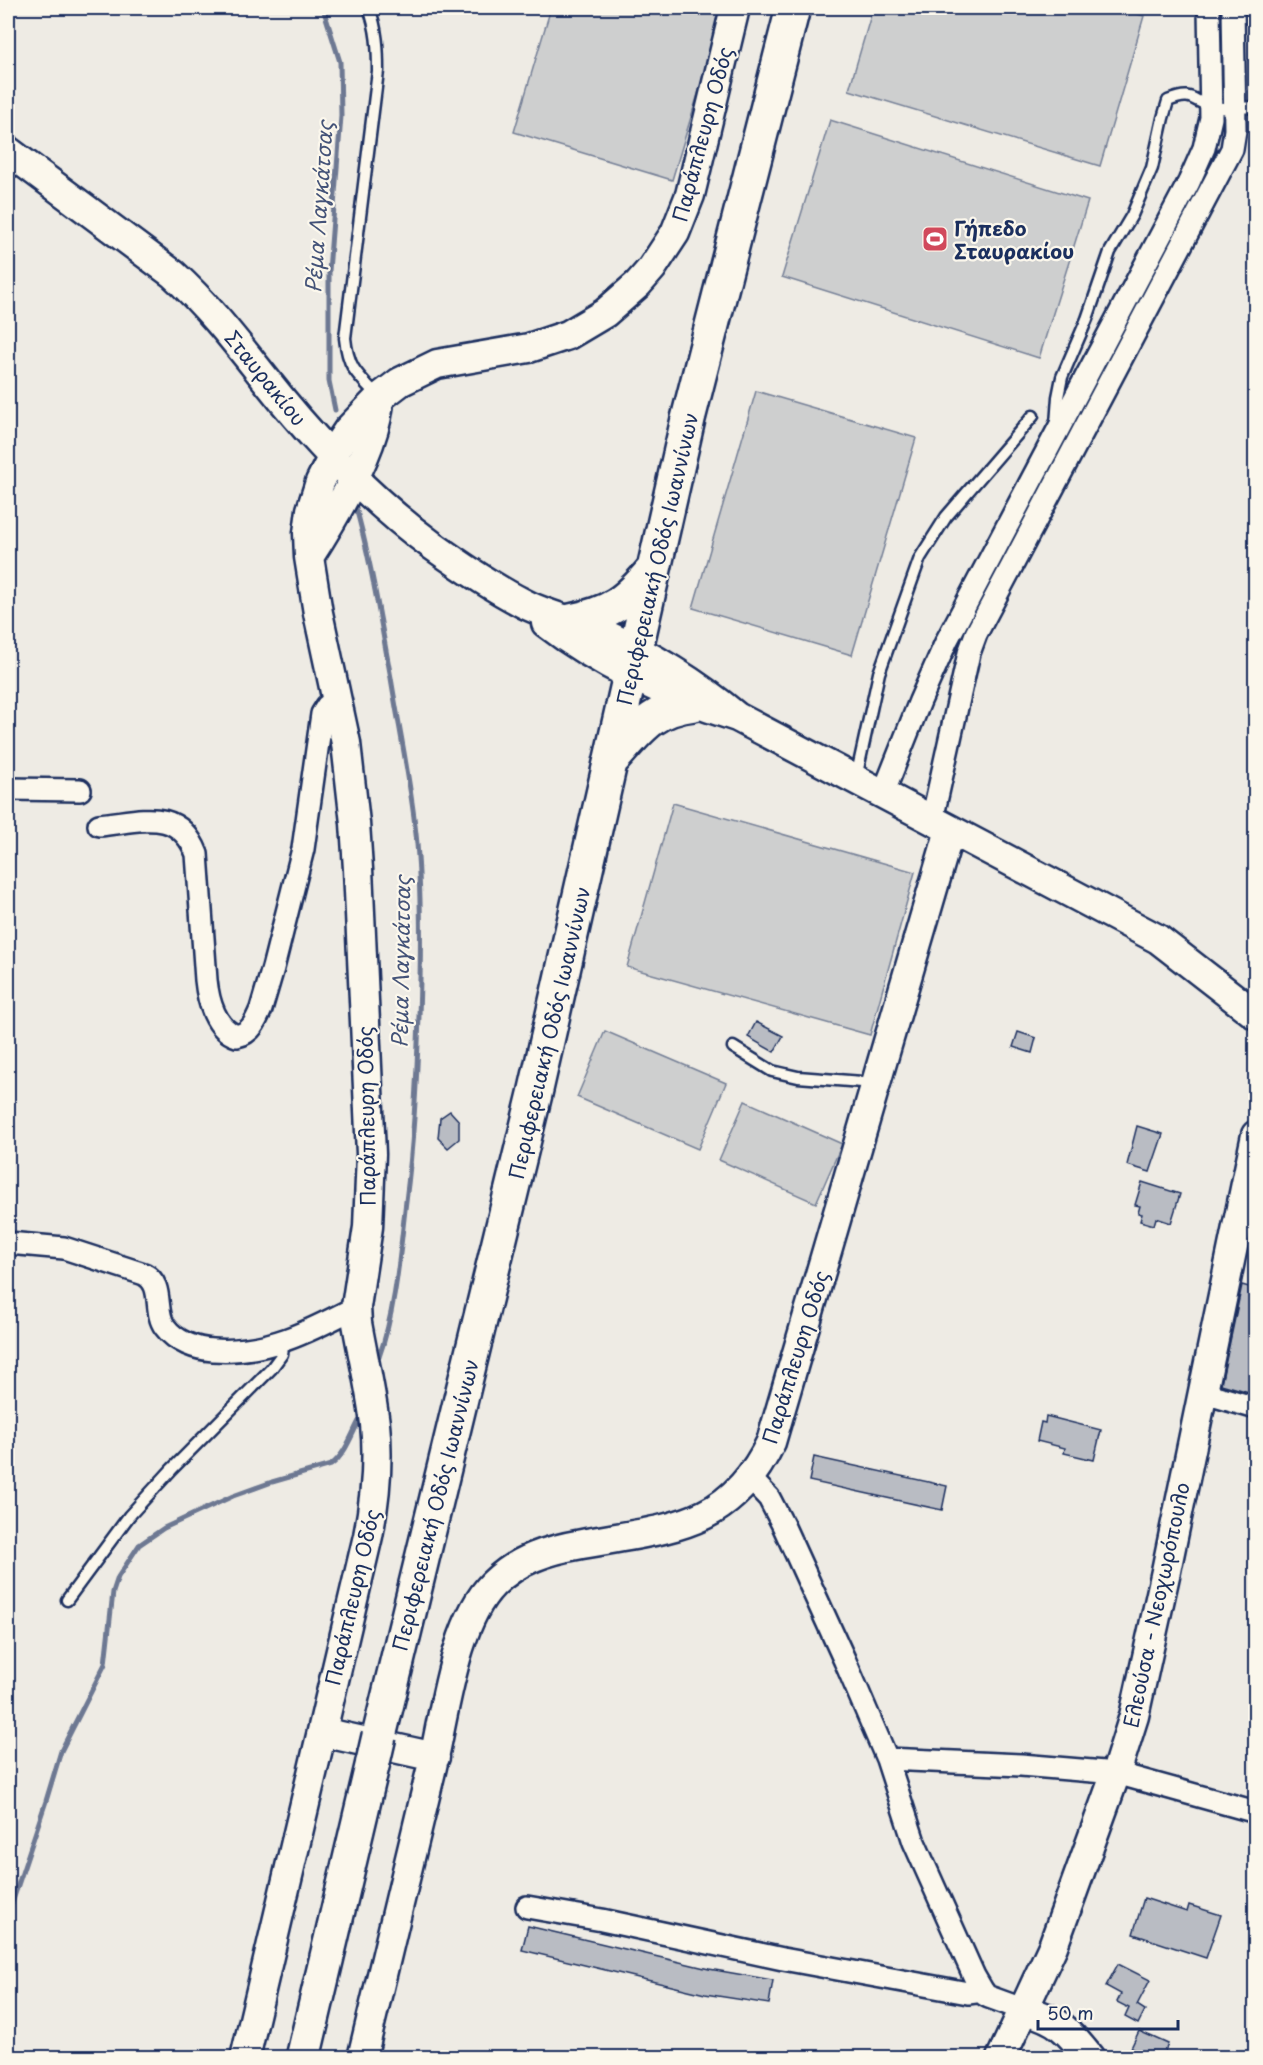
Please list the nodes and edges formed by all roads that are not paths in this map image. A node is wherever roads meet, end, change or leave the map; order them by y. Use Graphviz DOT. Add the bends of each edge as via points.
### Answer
graph roads {
  1 [pos="369,8"];
  2 [pos="735,8"];
  3 [pos="793,8"];
  4 [pos="1209,8"];
  5 [pos="1233,8"];
  6 [pos="1212,107"];
  7 [pos="1234,107"];
  8 [pos="1256,107"];
  9 [pos="8,151"];
  10 [pos="379,398"];
  11 [pos="1033,417"];
  12 [pos="1055,433"];
  13 [pos="332,455"];
  14 [pos="353,477"];
  15 [pos="309,557"];
  16 [pos="652,571"];
  17 [pos="524,604"];
  18 [pos="571,621"];
  19 [pos="633,662"];
  20 [pos="337,699"];
  21 [pos="694,704"];
  22 [pos="737,717"];
  23 [pos="612,760"];
  24 [pos="855,780"];
  25 [pos="8,789"];
  26 [pos="80,790"];
  27 [pos="883,794"];
  28 [pos="99,825"];
  29 [pos="941,825"];
  30 [pos="1256,1015"];
  31 [pos="733,1047"];
  32 [pos="876,1083"];
  33 [pos="1256,1136"];
  34 [pos="1253,1164"];
  35 [pos="8,1243"];
  36 [pos="356,1307"];
  37 [pos="284,1342"];
  38 [pos="1201,1392"];
  39 [pos="1256,1408"];
  40 [pos="750,1478"];
  41 [pos="67,1600"];
  42 [pos="321,1732"];
  43 [pos="435,1757"];
  44 [pos="887,1759"];
  45 [pos="1116,1773"];
  46 [pos="1256,1812"];
  47 [pos="527,1907"];
  48 [pos="983,1991"];
  49 [pos="1025,2010"];
  50 [pos="245,2058"];
  51 [pos="303,2058"];
  52 [pos="362,2058"];
  53 [pos="1001,2058"];
  54 [pos="1090,2058"];
  1 -- 10 [label="lane" via="378,41 378,71 345,338 352,368"];
  2 -- 10 [label="street, Παράπλευρη Οδός" via="690,195 670,240 638,284 605,314 568,335 529,348 437,364 400,382"];
  3 -- 16 [label="highway, Περιφερειακή Οδός Ιωαννίνων"];
  4 -- 6 [label="street"];
  5 -- 7 [label="street"];
  6 -- 7 [label="lane"];
  6 -- 12 [label="street" via="1209,135 1189,182"];
  6 -- 12 [label="lane" via="1192,96 1168,101 1152,168 1132,215 1110,252 1062,377"];
  7 -- 8 [label="lane"];
  7 -- 29 [label="street" via="1234,140 1229,158 972,643"];
  9 -- 13 [label="street, Σταυρακίου" via="194,293"];
  10 -- 13 [label="street, Παράπλευρη Οδός" via="348,429"];
  10 -- 14 [label="street" via="373,434"];
  11 -- 24 [label="lane" via="946,518 920,558 879,673"];
  12 -- 27 [label="street" via="947,640"];
  13 -- 14 [label="street, Σταυρακίου"];
  13 -- 15 [label="street, Παράπλευρη Οδός" via="311,510"];
  14 -- 15 [label="street"];
  14 -- 17 [label="street, Σταυρακίου" via="432,546"];
  15 -- 20 [label="street, Παράπλευρη Οδός"];
  16 -- 18 [label="highway" via="610,610"];
  16 -- 19 [label="highway, Περιφερειακή Οδός Ιωαννίνων"];
  17 -- 18 [label="street"];
  17 -- 19 [label="street" via="569,639"];
  18 -- 19 [label="street" via="603,633"];
  19 -- 21 [label="street"];
  19 -- 22 [label="street" via="693,682"];
  19 -- 23 [label="highway, Περιφερειακή Οδός Ιωαννίνων"];
  20 -- 28 [label="street" via="322,714 307,828 295,883 261,1009 244,1034 229,1033 217,1019 209,1000 197,854 191,839 182,829 161,820"];
  20 -- 36 [label="street, Παράπλευρη Οδός" via="355,823 371,1154 368,1227"];
  21 -- 22 [label="street"];
  21 -- 23 [label="highway" via="677,706 651,719"];
  22 -- 24 [label="street"];
  23 -- 51 [label="highway, Περιφερειακή Οδός Ιωαννίνων" via="530,1118"];
  24 -- 27 [label="street"];
  25 -- 26 [label="street"];
  27 -- 29 [label="street"];
  29 -- 30 [label="street" via="1158,939"];
  29 -- 32 [label="street, Παράπλευρη Οδός"];
  31 -- 32 [label="lane" via="772,1071"];
  32 -- 40 [label="street, Παράπλευρη Οδός" via="779,1418 764,1456"];
  33 -- 34 [label="street, Ελεούσα - Νεοχωρόπουλο"];
  34 -- 38 [label="street, Ελεούσα - Νεοχωρόπουλο"];
  35 -- 37 [label="street" via="64,1248 149,1276 165,1328 193,1346 237,1351"];
  36 -- 37 [label="street"];
  36 -- 42 [label="street, Παράπλευρη Οδός" via="375,1426 374,1500"];
  37 -- 41 [label="lane" via="282,1354 271,1369 129,1516"];
  38 -- 39 [label="street"];
  38 -- 45 [label="street, Ελεούσα - Νεοχωρόπουλο" via="1143,1676"];
  40 -- 43 [label="street, Παράπλευρη Οδός" via="722,1506 697,1520 552,1551 521,1562 505,1573 484,1593 465,1630 456,1655"];
  40 -- 44 [label="street" via="769,1498 783,1525"];
  42 -- 43 [label="street"];
  42 -- 50 [label="street, Παράπλευρη Οδός"];
  43 -- 52 [label="street, Παράπλευρη Οδός"];
  44 -- 45 [label="street"];
  44 -- 48 [label="street" via="914,1842"];
  45 -- 46 [label="street"];
  45 -- 49 [label="street, Ελεούσα - Νεοχωρόπουλο" via="1053,1946"];
  47 -- 48 [label="street" via="783,1959 968,1993"];
  48 -- 49 [label="street"];
  49 -- 53 [label="street, Ελεούσα - Νεοχωρόπουλο"];
  49 -- 54 [label="street" via="1063,2027"];
}
